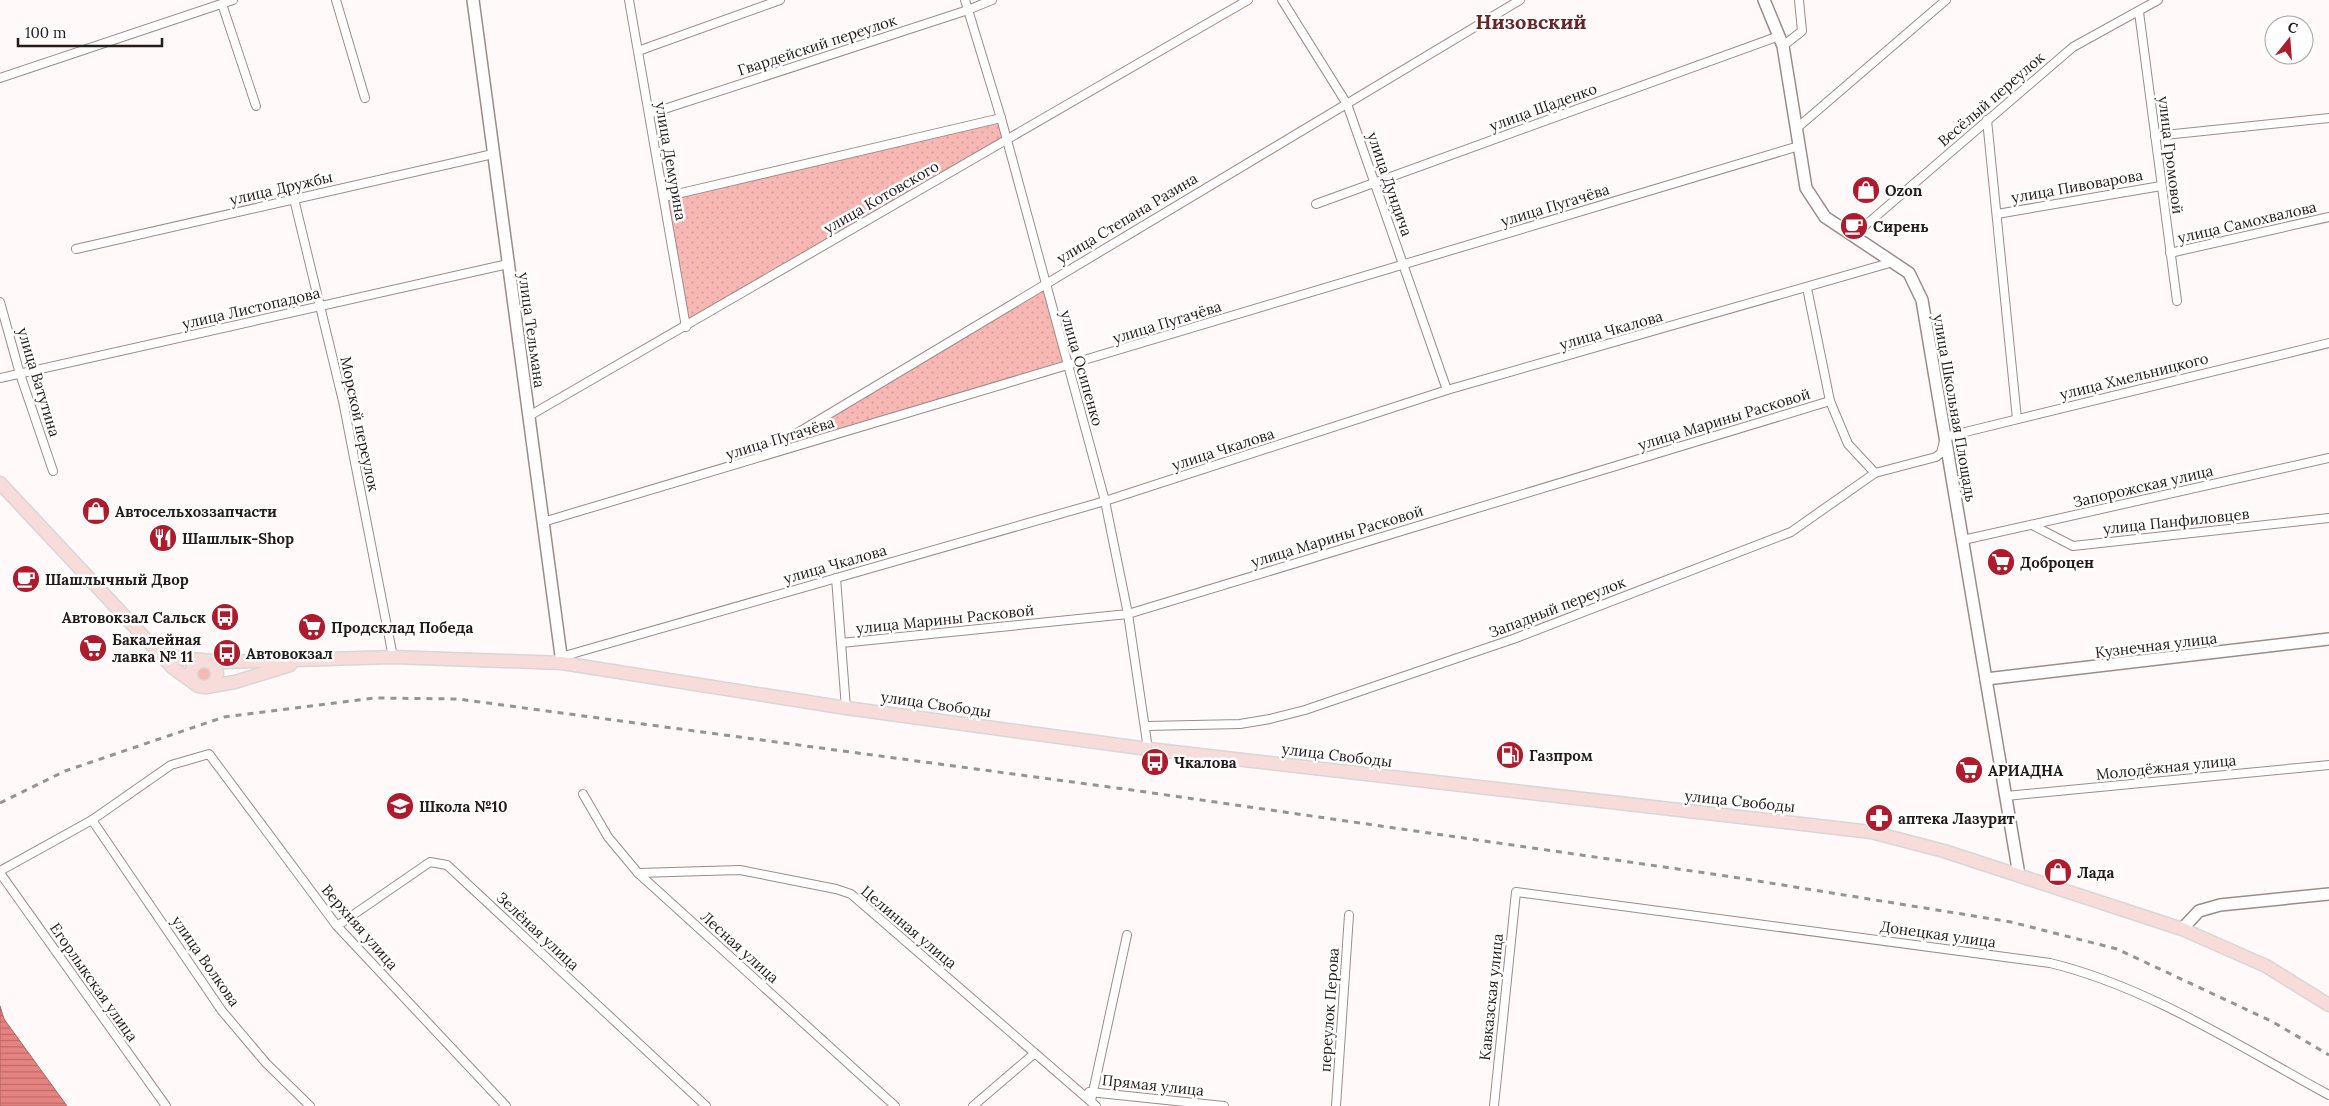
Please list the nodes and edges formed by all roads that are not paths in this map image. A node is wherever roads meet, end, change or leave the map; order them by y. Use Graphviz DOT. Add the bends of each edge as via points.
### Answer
graph roads {
  1 [pos="233,0"];
  2 [pos="336,0"];
  3 [pos="473,0"];
  4 [pos="629,0"];
  5 [pos="780,0"];
  6 [pos="965,0"];
  7 [pos="992,0"];
  8 [pos="1248,0"];
  9 [pos="1282,0"];
  10 [pos="1520,0"];
  11 [pos="1764,0"];
  12 [pos="1799,0"];
  13 [pos="1933,0"];
  14 [pos="1946,0"];
  15 [pos="2158,0"];
  16 [pos="222,4"];
  17 [pos="968,10"];
  18 [pos="1933,11"];
  19 [pos="2139,12"];
  20 [pos="1781,41"];
  21 [pos="638,51"];
  22 [pos="0,78"];
  23 [pos="365,98"];
  24 [pos="1347,104"];
  25 [pos="256,106"];
  26 [pos="649,114"];
  27 [pos="1001,118"];
  28 [pos="2329,118"];
  29 [pos="1987,120"];
  30 [pos="1797,128"];
  31 [pos="2155,136"];
  32 [pos="1006,140"];
  33 [pos="1800,146"];
  34 [pos="494,154"];
  35 [pos="1375,182"];
  36 [pos="2161,186"];
  37 [pos="664,197"];
  38 [pos="294,199"];
  39 [pos="1316,204"];
  40 [pos="1996,214"];
  41 [pos="2329,217"];
  42 [pos="1854,236"];
  43 [pos="76,250"];
  44 [pos="2170,253"];
  45 [pos="1893,262"];
  46 [pos="508,264"];
  47 [pos="1404,265"];
  48 [pos="1045,284"];
  49 [pos="1807,288"];
  50 [pos="2177,301"];
  51 [pos="0,302"];
  52 [pos="319,307"];
  53 [pos="686,326"];
  54 [pos="2329,343"];
  55 [pos="1068,366"];
  56 [pos="20,374"];
  57 [pos="0,378"];
  58 [pos="1447,390"];
  59 [pos="1830,401"];
  60 [pos="528,416"];
  61 [pos="2017,419"];
  62 [pos="1945,437"];
  63 [pos="2329,458"];
  64 [pos="749,462"];
  65 [pos="53,471"];
  66 [pos="1875,472"];
  67 [pos="0,483"];
  68 [pos="1105,501"];
  69 [pos="2329,518"];
  70 [pos="543,522"];
  71 [pos="2032,525"];
  72 [pos="1963,540"];
  73 [pos="836,578"];
  74 [pos="1128,614"];
  75 [pos="143,636"];
  76 [pos="2329,639"];
  77 [pos="841,643"];
  78 [pos="393,657"];
  79 [pos="322,660"];
  80 [pos="561,660"];
  81 [pos="203,661"];
  82 [pos="1986,679"];
  83 [pos="202,687"];
  84 [pos="846,708"];
  85 [pos="1146,726"];
  86 [pos="1148,749"];
  87 [pos="2329,765"];
  88 [pos="583,794"];
  89 [pos="2006,796"];
  90 [pos="92,820"];
  91 [pos="0,872"];
  92 [pos="638,872"];
  93 [pos="2020,875"];
  94 [pos="1516,892"];
  95 [pos="2329,894"];
  96 [pos="1349,916"];
  97 [pos="337,926"];
  98 [pos="2182,930"];
  99 [pos="1127,935"];
  100 [pos="2329,1005"];
  101 [pos="1035,1053"];
  102 [pos="1080,1091"];
  103 [pos="1093,1092"];
  104 [pos="2329,1095"];
  105 [pos="1094,1104"];
  106 [pos="166,1106"];
  107 [pos="310,1106"];
  108 [pos="506,1106"];
  109 [pos="706,1106"];
  110 [pos="895,1106"];
  111 [pos="973,1106"];
  112 [pos="1224,1106"];
  113 [pos="1336,1106"];
  114 [pos="1494,1106"];
  1 -- 16 [label="street"];
  2 -- 23 [label="street"];
  3 -- 34 [label="main road, улица Тельмана"];
  4 -- 21 [label="street, улица Демурина"];
  5 -- 21 [label="street"];
  6 -- 17 [label="street, улица Осипенко"];
  7 -- 17 [label="street, Гвардейский переулок"];
  8 -- 32 [label="street, улица Котовского"];
  9 -- 24 [label="street, улица Дундича"];
  10 -- 24 [label="street, улица Степана Разина"];
  11 -- 20 [label="main road, улица Школьная Площадь"];
  12 -- 20 [label="street, улица Щаденко" via="1802,31"];
  13 -- 18 [label="street"];
  14 -- 18 [label="street"];
  15 -- 19 [label="street, Весёлый переулок"];
  16 -- 22 [label="street"];
  16 -- 25 [label="street"];
  17 -- 26 [label="street, Гвардейский переулок"];
  17 -- 27 [label="street, улица Осипенко"];
  18 -- 30 [label="street"];
  19 -- 29 [label="street, Весёлый переулок" via="2073,47"];
  19 -- 31 [label="street, улица Громовой"];
  20 -- 30 [label="main road, улица Школьная Площадь"];
  20 -- 35 [label="street, улица Щаденко"];
  21 -- 26 [label="street, улица Демурина"];
  24 -- 35 [label="street, улица Дундича"];
  24 -- 48 [label="street, улица Степана Разина"];
  26 -- 37 [label="street, улица Демурина"];
  27 -- 32 [label="street, улица Осипенко"];
  27 -- 37 [label="street, улица Котовского"];
  28 -- 31 [label="street"];
  29 -- 40 [label="street"];
  29 -- 42 [label="street, Весёлый переулок"];
  30 -- 33 [label="main road, улица Школьная Площадь"];
  31 -- 36 [label="street, улица Громовой"];
  32 -- 48 [label="street, улица Осипенко"];
  32 -- 53 [label="street, улица Котовского"];
  33 -- 42 [label="main road, улица Школьная Площадь" via="1806,188 1825,217"];
  33 -- 47 [label="street, улица Пугачёва"];
  34 -- 38 [label="street, улица Дружбы"];
  34 -- 46 [label="main road, улица Тельмана"];
  35 -- 39 [label="street, улица Щаденко"];
  35 -- 47 [label="street, улица Дундича"];
  36 -- 40 [label="street, улица Пивоварова"];
  36 -- 44 [label="street, улица Громовой"];
  37 -- 53 [label="street, улица Демурина"];
  38 -- 43 [label="street, улица Дружбы"];
  38 -- 52 [label="street, Морской переулок"];
  40 -- 61 [label="street"];
  41 -- 44 [label="street, улица Самохвалова"];
  42 -- 45 [label="main road, улица Школьная Площадь"];
  44 -- 50 [label="street, улица Громовой"];
  45 -- 49 [label="street, улица Чкалова"];
  45 -- 62 [label="main road, улица Школьная Площадь" via="1909,273 1922,300"];
  46 -- 52 [label="street, улица Листопадова"];
  46 -- 60 [label="main road, улица Тельмана"];
  47 -- 55 [label="street, улица Пугачёва"];
  47 -- 58 [label="street, улица Дундича"];
  48 -- 55 [label="street, улица Осипенко"];
  48 -- 64 [label="street, улица Степана Разина"];
  49 -- 58 [label="street, улица Чкалова"];
  49 -- 59 [label="street"];
  51 -- 56 [label="street, улица Ватутина"];
  52 -- 56 [label="street, улица Листопадова"];
  52 -- 78 [label="street, Морской переулок" via="343,401"];
  53 -- 60 [label="street, улица Котовского"];
  54 -- 61 [label="street, улица Хмельницкого"];
  55 -- 64 [label="street, улица Пугачёва"];
  55 -- 68 [label="street, улица Осипенко"];
  56 -- 57 [label="street, улица Листопадова"];
  56 -- 65 [label="street, улица Ватутина"];
  58 -- 68 [label="street, улица Чкалова"];
  59 -- 66 [label="street" via="1848,444"];
  59 -- 74 [label="street, улица Марины Расковой"];
  60 -- 70 [label="main road, улица Тельмана"];
  61 -- 62 [label="street, улица Хмельницкого"];
  62 -- 66 [label="street, Западный переулок" via="1941,453 1936,457"];
  62 -- 72 [label="main road, улица Школьная Площадь"];
  63 -- 71 [label="street, Запорожская улица"];
  64 -- 70 [label="street, улица Пугачёва"];
  66 -- 85 [label="street, Западный переулок" via="1791,532 1516,638 1270,719 1240,724"];
  67 -- 75 [label="main road"];
  68 -- 73 [label="street, улица Чкалова"];
  68 -- 74 [label="street, улица Осипенко"];
  69 -- 71 [label="street, улица Панфиловцев" via="2073,546"];
  70 -- 80 [label="main road, улица Тельмана"];
  71 -- 72 [label="street, Запорожская улица"];
  72 -- 82 [label="main road, улица Школьная Площадь"];
  73 -- 77 [label="street"];
  73 -- 80 [label="street, улица Чкалова"];
  74 -- 77 [label="street, улица Марины Расковой"];
  74 -- 85 [label="street, улица Осипенко"];
  75 -- 81 [label="main road" via="167,654"];
  75 -- 83 [label="main road" via="173,668"];
  76 -- 82 [label="main road, Кузнечная улица"];
  77 -- 84 [label="street"];
  78 -- 79 [label="main road, улица Свободы"];
  78 -- 80 [label="main road, улица Свободы"];
  79 -- 81 [label="main road"];
  79 -- 83 [label="main road"];
  80 -- 84 [label="main road, улица Свободы"];
  81 -- 83 [label="main road" via="195,664 191,672 192,680"];
  81 -- 83 [label="main road" via="212,663 217,670 216,679"];
  82 -- 89 [label="main road, улица Школьная Площадь"];
  84 -- 86 [label="main road, улица Свободы"];
  85 -- 86 [label="street, улица Осипенко"];
  86 -- 93 [label="main road, улица Свободы" via="1871,832"];
  87 -- 89 [label="street, Молодёжная улица"];
  88 -- 92 [label="street, Лесная улица" via="608,837"];
  89 -- 93 [label="main road, улица Школьная Площадь"];
  90 -- 91 [label="street"];
  90 -- 97 [label="street, Верхняя улица" via="171,765 209,754"];
  90 -- 107 [label="street, улица Волкова" via="222,1011 266,1063"];
  91 -- 106 [label="street, Егорлыкская улица"];
  92 -- 101 [label="street, Целинная улица" via="740,870 836,888 851,894"];
  92 -- 110 [label="street, Лесная улица"];
  93 -- 98 [label="main road, улица Свободы"];
  94 -- 104 [label="street, Донецкая улица" via="2050,963 2086,972 2157,1002"];
  94 -- 114 [label="street, Кавказская улица"];
  95 -- 98 [label="main road" via="2220,905 2199,911"];
  96 -- 113 [label="street, переулок Перова"];
  97 -- 108 [label="street, Верхняя улица"];
  97 -- 109 [label="street, Зелёная улица" via="430,862 447,865"];
  98 -- 100 [label="main road, улица Свободы" via="2266,966"];
  99 -- 103 [label="street, Целинная улица"];
  101 -- 102 [label="street, Целинная улица"];
  101 -- 111 [label="street"];
  102 -- 103 [label="street, Прямая улица"];
  102 -- 105 [label="street, Целинная улица"];
  103 -- 105 [label="street, Целинная улица"];
  103 -- 112 [label="street, Прямая улица"];
}
